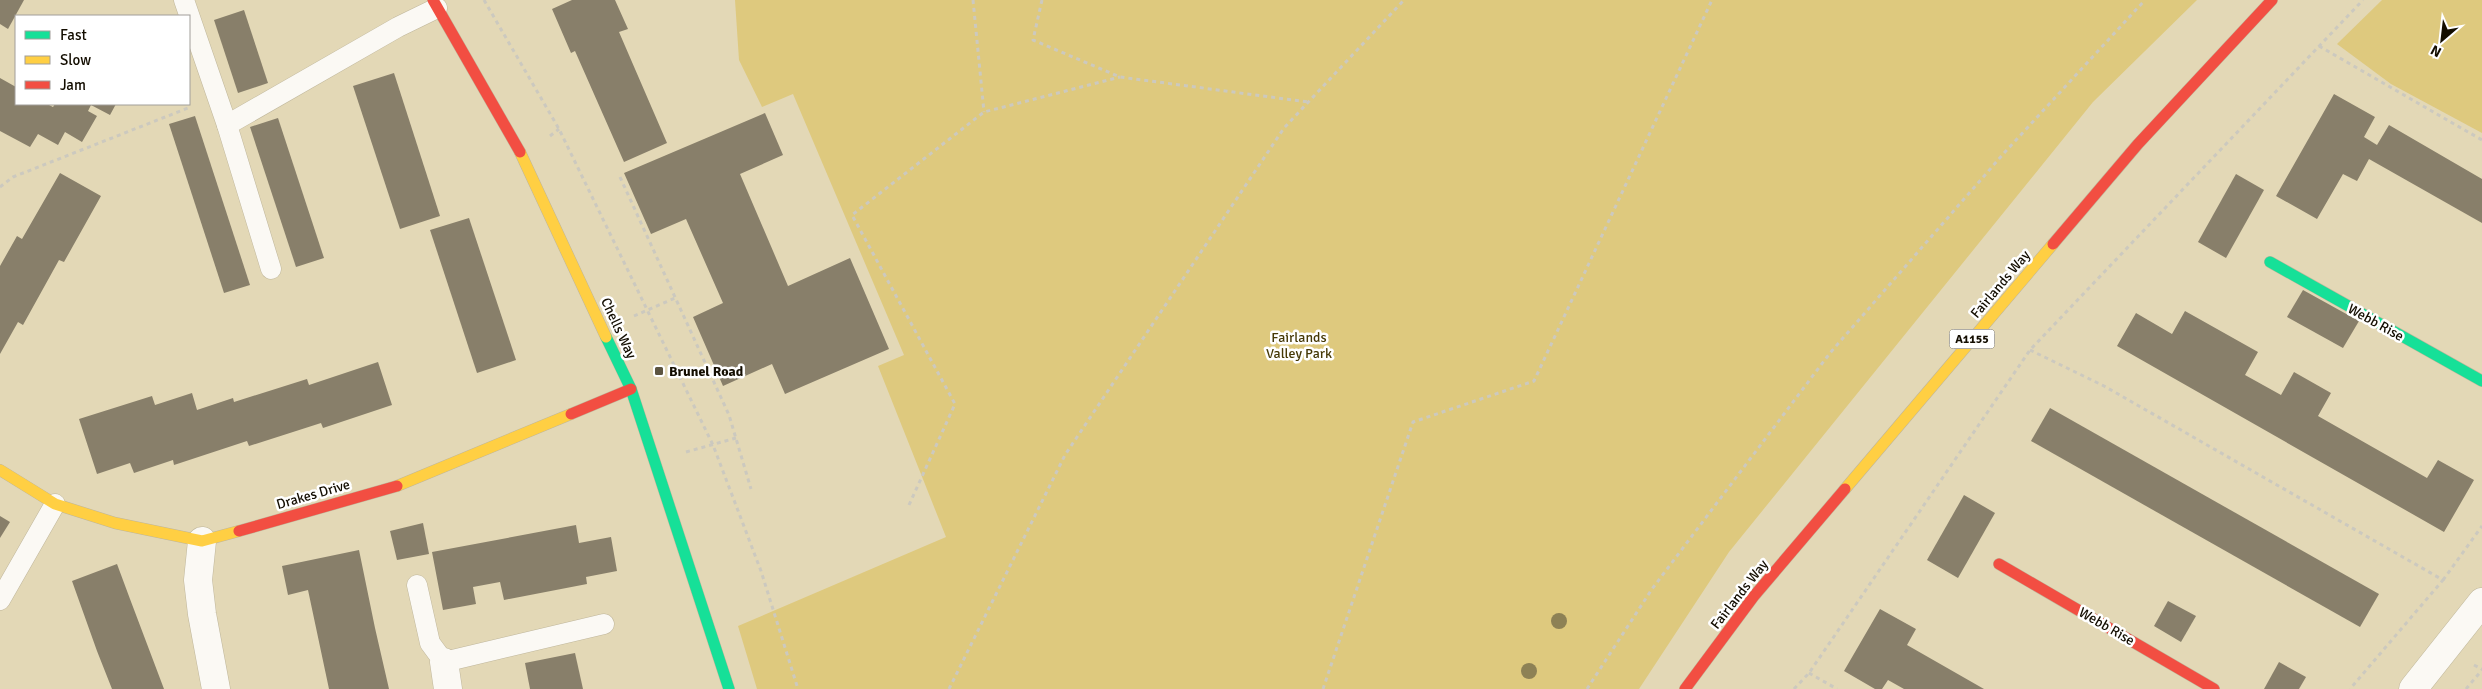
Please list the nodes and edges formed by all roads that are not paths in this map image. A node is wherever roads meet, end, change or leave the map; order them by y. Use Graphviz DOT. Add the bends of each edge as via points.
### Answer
graph roads {
  1 [pos="184,0"];
  2 [pos="2272,0"];
  3 [pos="435,4"];
  4 [pos="189,15"];
  5 [pos="190,18"];
  6 [pos="227,125"];
  7 [pos="2270,262"];
  8 [pos="271,269"];
  9 [pos="2482,381"];
  10 [pos="631,389"];
  11 [pos="0,470"];
  12 [pos="55,504"];
  13 [pos="202,541"];
  14 [pos="1999,564"];
  15 [pos="417,585"];
  16 [pos="0,600"];
  17 [pos="2482,602"];
  18 [pos="604,624"];
  19 [pos="444,662"];
  20 [pos="216,689"];
  21 [pos="448,689"];
  22 [pos="729,689"];
  23 [pos="1685,689"];
  24 [pos="2214,689"];
  25 [pos="2412,689"];
  1 -- 4 [label="lane"];
  2 -- 23 [label="street, Fairlands Way / A1155" via="2132,151 1754,596"];
  3 -- 6 [label="lane"];
  3 -- 10 [label="street, Chells Way" via="521,155"];
  5 -- 6 [label="lane"];
  6 -- 8 [label="lane"];
  7 -- 9 [label="street, Webb Rise"];
  10 -- 13 [label="street, Drakes Drive" via="406,484"];
  10 -- 22 [label="street, Chells Way"];
  11 -- 12 [label="street, Drakes Drive"];
  12 -- 13 [label="street, Drakes Drive" via="115,523"];
  12 -- 16 [label="lane"];
  13 -- 20 [label="street" via="198,580"];
  14 -- 24 [label="street, Webb Rise"];
  15 -- 19 [label="lane" via="430,643"];
  17 -- 25 [label="street"];
  18 -- 19 [label="lane"];
  19 -- 21 [label="street"];
}
